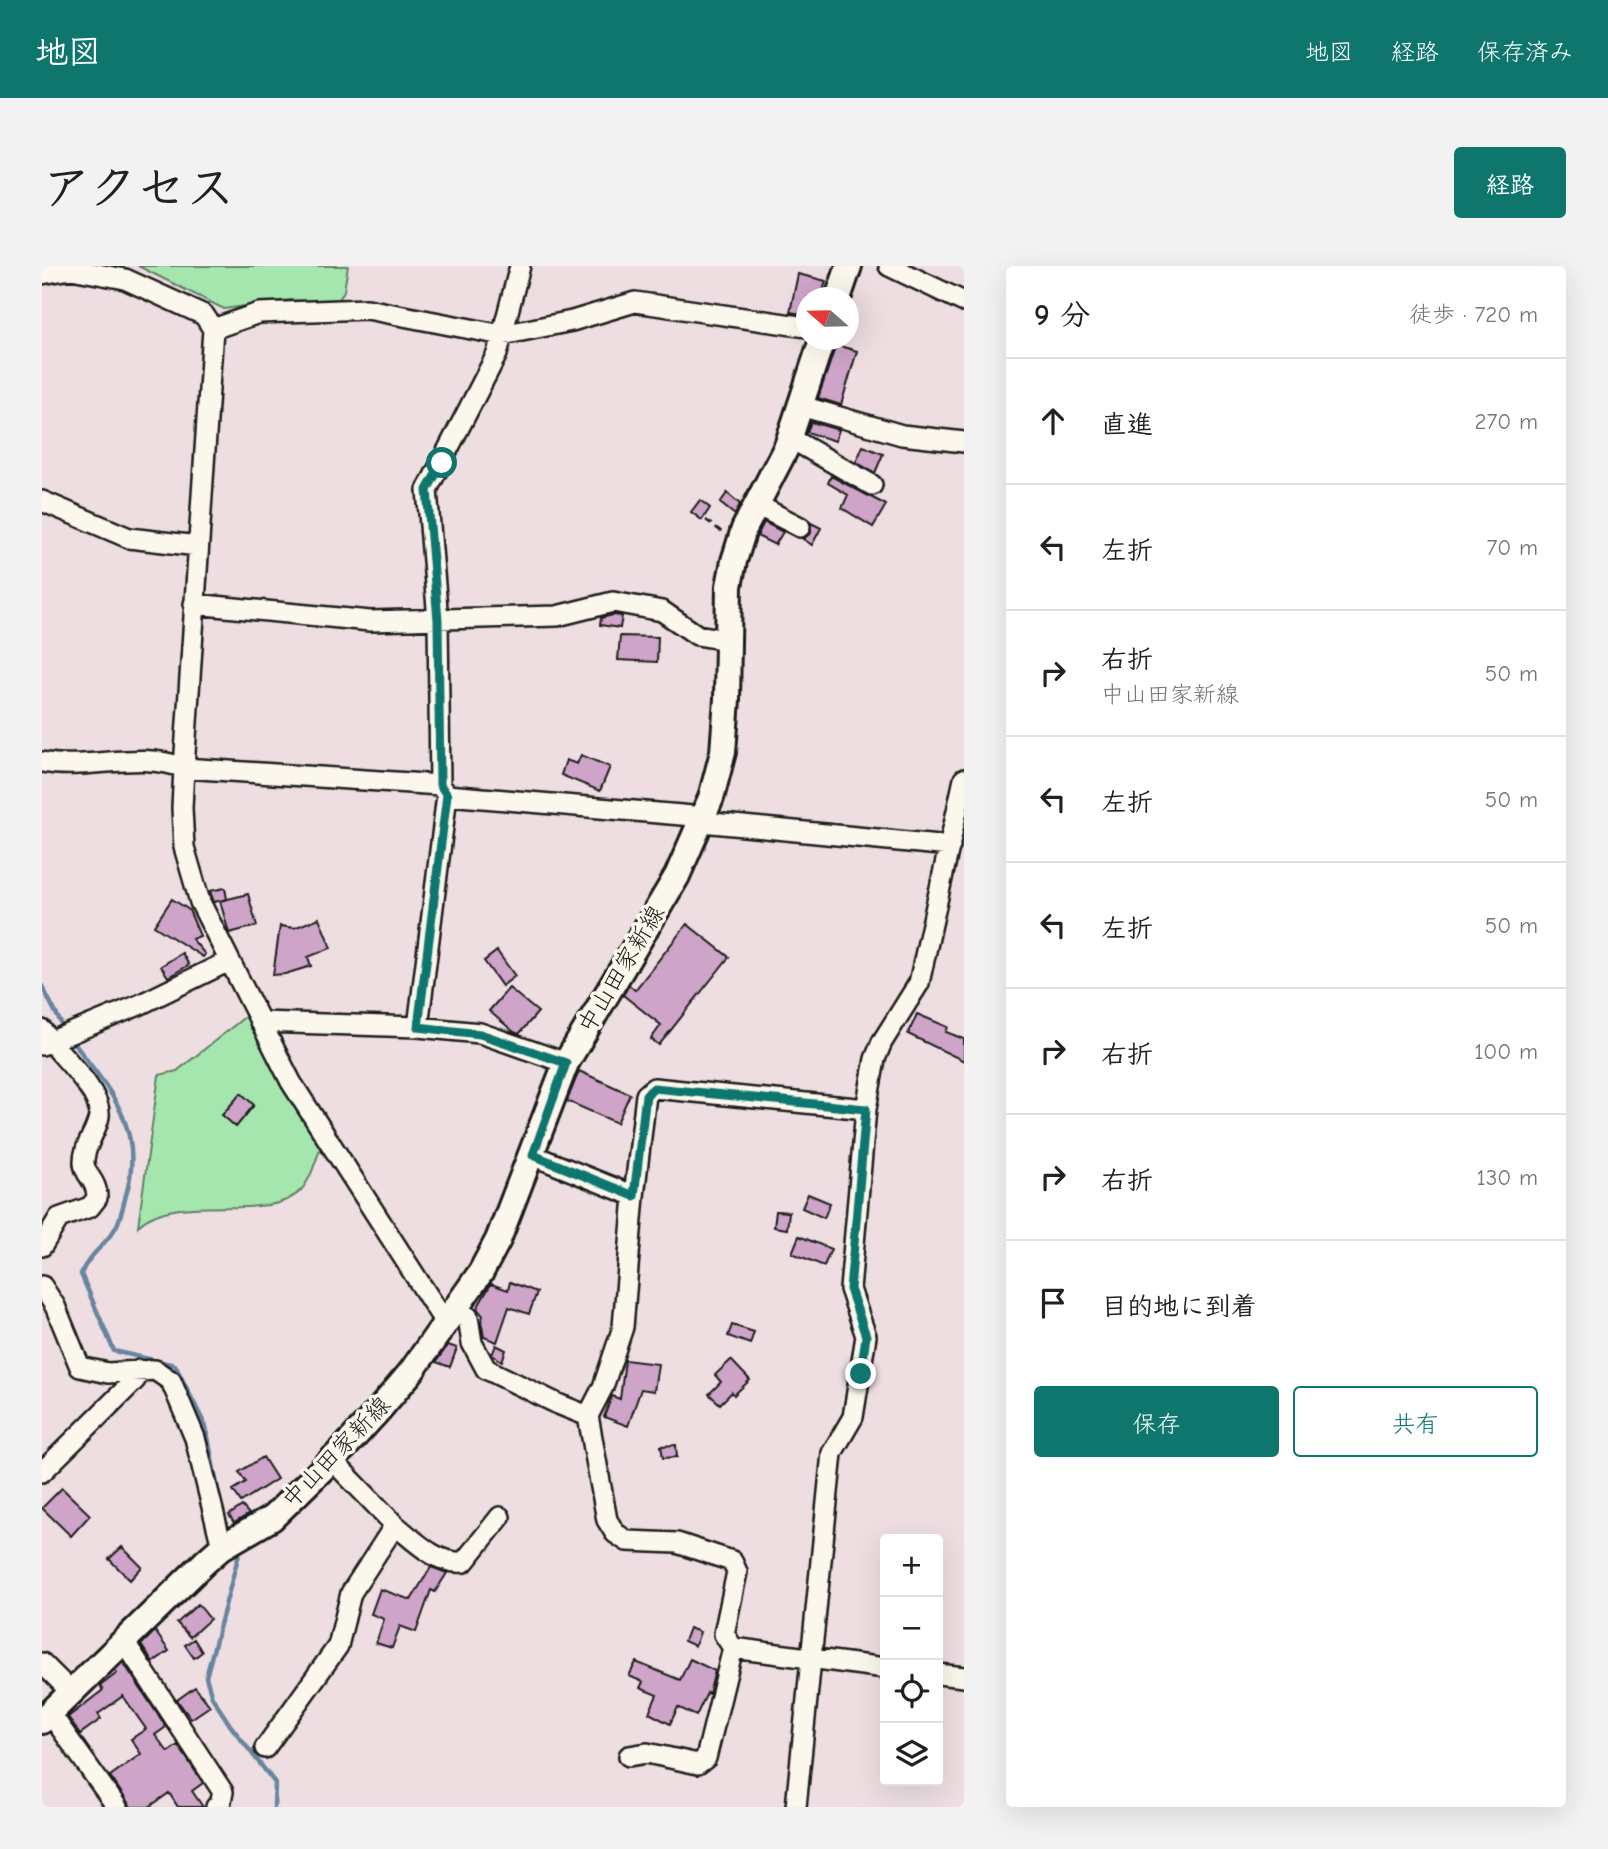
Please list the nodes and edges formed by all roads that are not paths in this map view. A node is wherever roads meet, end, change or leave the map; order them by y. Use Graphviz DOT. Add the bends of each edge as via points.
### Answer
graph roads {
  1 [pos="520,266"];
  2 [pos="849,266"];
  3 [pos="890,266"];
  4 [pos="42,274"];
  5 [pos="842,287"];
  6 [pos="964,302"];
  7 [pos="796,325"];
  8 [pos="214,329"];
  9 [pos="502,335"];
  10 [pos="819,350"];
  11 [pos="801,406"];
  12 [pos="790,438"];
  13 [pos="964,442"];
  14 [pos="872,485"];
  15 [pos="42,501"];
  16 [pos="757,505"];
  17 [pos="800,527"];
  18 [pos="198,546"];
  19 [pos="194,604"];
  20 [pos="438,620"];
  21 [pos="727,640"];
  22 [pos="42,762"];
  23 [pos="184,768"];
  24 [pos="964,779"];
  25 [pos="443,790"];
  26 [pos="702,822"];
  27 [pos="950,846"];
  28 [pos="229,961"];
  29 [pos="260,1022"];
  30 [pos="418,1027"];
  31 [pos="45,1039"];
  32 [pos="566,1063"];
  33 [pos="866,1109"];
  34 [pos="533,1155"];
  35 [pos="634,1196"];
  36 [pos="42,1246"];
  37 [pos="42,1286"];
  38 [pos="450,1313"];
  39 [pos="139,1370"];
  40 [pos="587,1416"];
  41 [pos="332,1460"];
  42 [pos="42,1472"];
  43 [pos="500,1517"];
  44 [pos="395,1525"];
  45 [pos="222,1547"];
  46 [pos="124,1641"];
  47 [pos="733,1648"];
  48 [pos="810,1659"];
  49 [pos="42,1663"];
  50 [pos="880,1667"];
  51 [pos="943,1675"];
  52 [pos="964,1677"];
  53 [pos="71,1692"];
  54 [pos="46,1717"];
  55 [pos="265,1748"];
  56 [pos="629,1756"];
  57 [pos="117,1807"];
  58 [pos="216,1807"];
  59 [pos="796,1807"];
  1 -- 9 [label="street"];
  2 -- 5 [label="main road"];
  3 -- 6 [label="street"];
  4 -- 8 [label="street" via="71,269 125,279 204,315"];
  7 -- 9 [label="street" via="635,302"];
  8 -- 9 [label="street" via="259,313 368,309"];
  8 -- 18 [label="street"];
  9 -- 20 [label="street" via="497,354 427,490"];
  10 -- 11 [label="main road, 中山田家新線"];
  11 -- 12 [label="main road, 中山田家新線"];
  11 -- 13 [label="street" via="902,435"];
  12 -- 14 [label="street"];
  12 -- 16 [label="main road, 中山田家新線"];
  15 -- 18 [label="street" via="129,538"];
  16 -- 17 [label="street"];
  16 -- 21 [label="main road, 中山田家新線" via="734,561"];
  18 -- 19 [label="street"];
  19 -- 20 [label="street" via="370,621"];
  19 -- 23 [label="street"];
  20 -- 21 [label="street" via="557,616 613,602 662,611 697,635"];
  20 -- 25 [label="street"];
  21 -- 26 [label="main road, 中山田家新線" via="723,752"];
  22 -- 23 [label="street" via="131,760"];
  23 -- 25 [label="street"];
  23 -- 28 [label="street" via="184,847 200,902"];
  24 -- 27 [label="street"];
  25 -- 26 [label="street" via="693,816"];
  25 -- 30 [label="street"];
  26 -- 27 [label="street"];
  26 -- 32 [label="main road, 中山田家新線" via="677,876"];
  27 -- 33 [label="street" via="919,983 882,1042"];
  28 -- 29 [label="street"];
  28 -- 31 [label="street" via="139,1005"];
  29 -- 30 [label="street"];
  29 -- 38 [label="street" via="291,1082 375,1214 439,1312"];
  30 -- 32 [label="street" via="480,1034"];
  31 -- 36 [label="street" via="88,1086 99,1106 99,1119 84,1164 97,1186 97,1198 90,1207 60,1218"];
  32 -- 34 [label="main road, 中山田家新線"];
  33 -- 35 [label="street" via="654,1088 646,1095"];
  33 -- 48 [label="street" via="850,1289 866,1336 853,1417 832,1453"];
  34 -- 35 [label="street"];
  34 -- 38 [label="main road, 中山田家新線" via="498,1240"];
  35 -- 40 [label="street" via="622,1327 603,1387"];
  37 -- 39 [label="street" via="80,1367 108,1373"];
  38 -- 40 [label="street" via="468,1317 472,1343 486,1369"];
  38 -- 41 [label="main road, 中山田家新線" via="411,1372"];
  39 -- 42 [label="street" via="135,1380"];
  39 -- 45 [label="street" via="155,1370 170,1381 195,1438"];
  40 -- 47 [label="street" via="607,1520 615,1533 628,1541 677,1543 732,1561 737,1572 724,1634"];
  41 -- 44 [label="street"];
  41 -- 45 [label="main road, 中山田家新線" via="272,1518"];
  43 -- 44 [label="street" via="464,1562 452,1564 431,1554"];
  44 -- 55 [label="street" via="351,1593 338,1646"];
  45 -- 46 [label="main road, 中山田家新線"];
  46 -- 53 [label="main road, 中山田家新線"];
  46 -- 58 [label="street" via="223,1792"];
  47 -- 48 [label="street"];
  47 -- 56 [label="street" via="706,1758 698,1764 647,1753"];
  48 -- 50 [label="street"];
  48 -- 59 [label="street"];
  49 -- 53 [label="street"];
  51 -- 52 [label="street"];
  53 -- 54 [label="main road, 中山田家新線"];
  54 -- 57 [label="street"];
}
